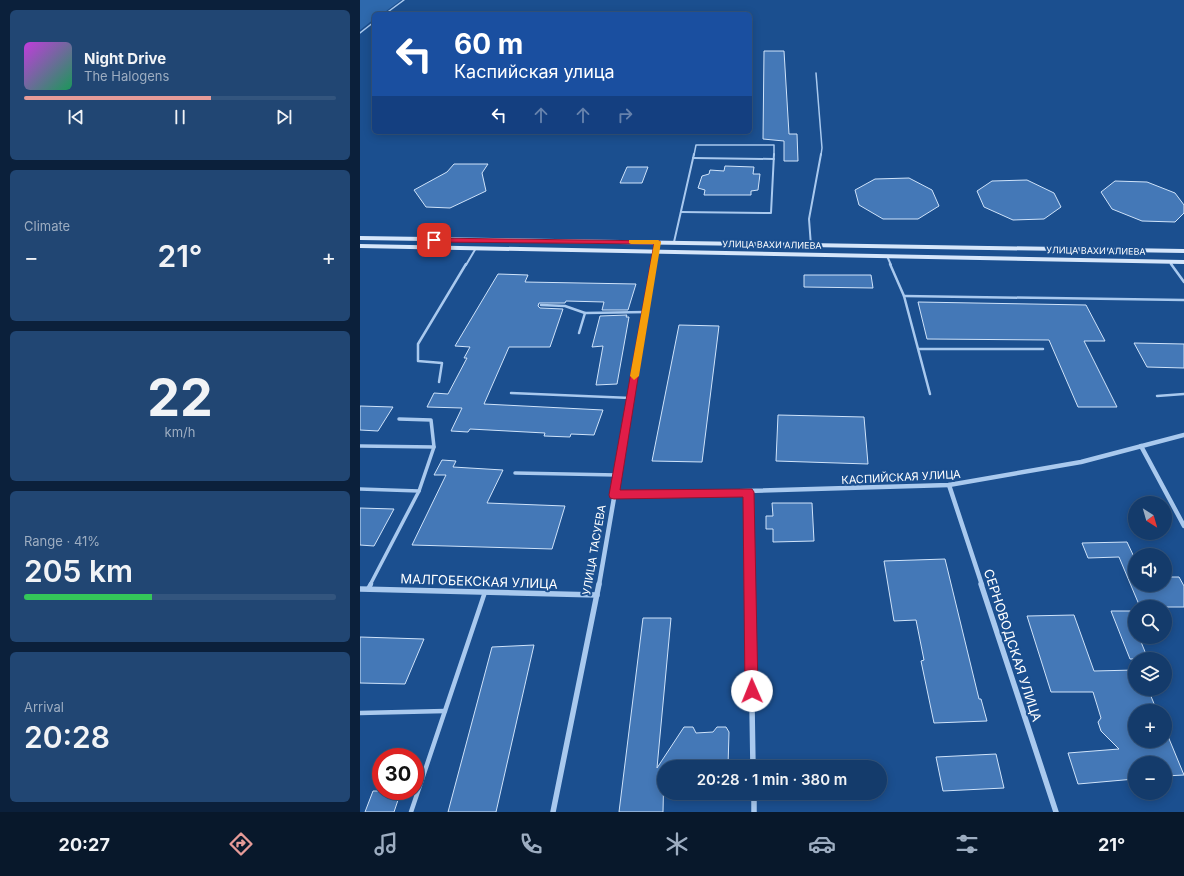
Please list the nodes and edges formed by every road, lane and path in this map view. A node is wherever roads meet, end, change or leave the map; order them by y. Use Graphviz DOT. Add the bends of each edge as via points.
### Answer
graph roads {
  1 [pos="404,0"];
  2 [pos="388,12"];
  3 [pos="372,24"];
  4 [pos="360,33"];
  5 [pos="816,73"];
  6 [pos="693,158"];
  7 [pos="774,159"];
  8 [pos="681,212"];
  9 [pos="360,238"];
  10 [pos="658,242"];
  11 [pos="674,242"];
  12 [pos="360,246"];
  13 [pos="811,246"];
  14 [pos="476,248"];
  15 [pos="1184,251"];
  16 [pos="656,252"];
  17 [pos="887,256"];
  18 [pos="1170,262"];
  19 [pos="1184,262"];
  20 [pos="1184,282"];
  21 [pos="904,296"];
  22 [pos="1184,300"];
  23 [pos="541,305"];
  24 [pos="585,312"];
  25 [pos="646,312"];
  26 [pos="579,333"];
  27 [pos="919,349"];
  28 [pos="1043,349"];
  29 [pos="440,382"];
  30 [pos="511,394"];
  31 [pos="930,394"];
  32 [pos="1184,394"];
  33 [pos="1157,396"];
  34 [pos="631,398"];
  35 [pos="399,419"];
  36 [pos="1184,435"];
  37 [pos="360,446"];
  38 [pos="1141,446"];
  39 [pos="434,447"];
  40 [pos="515,473"];
  41 [pos="617,475"];
  42 [pos="949,485"];
  43 [pos="360,489"];
  44 [pos="419,490"];
  45 [pos="748,492"];
  46 [pos="614,495"];
  47 [pos="1184,526"];
  48 [pos="360,589"];
  49 [pos="368,589"];
  50 [pos="485,592"];
  51 [pos="596,595"];
  52 [pos="445,711"];
  53 [pos="360,713"];
  54 [pos="753,760"];
  55 [pos="754,800"];
  56 [pos="411,812"];
  57 [pos="553,812"];
  58 [pos="754,812"];
  59 [pos="1056,812"];
  1 -- 2 [label="lane"];
  3 -- 4 [label="lane"];
  5 -- 13 [label="lane" via="822,148 809,219"];
  6 -- 7 [label="lane"];
  6 -- 7 [label="lane" via="696,145 774,145"];
  6 -- 8 [label="lane"];
  7 -- 8 [label="lane" via="771,213"];
  8 -- 11 [label="lane"];
  9 -- 10 [label="main road, УЛИЦА ВАХИ АЛИЕВА"];
  10 -- 11 [label="main road, УЛИЦА ВАХИ АЛИЕВА"];
  10 -- 16 [label="street, УЛИЦА ТАСУЕВА"];
  11 -- 13 [label="main road, УЛИЦА ВАХИ АЛИЕВА"];
  12 -- 14 [label="main road, УЛИЦА ВАХИ АЛИЕВА"];
  13 -- 15 [label="main road, УЛИЦА ВАХИ АЛИЕВА"];
  14 -- 16 [label="main road, УЛИЦА ВАХИ АЛИЕВА"];
  14 -- 29 [label="lane" via="418,344 418,361 442,363"];
  16 -- 17 [label="main road, УЛИЦА ВАХИ АЛИЕВА"];
  16 -- 25 [label="street, УЛИЦА ТАСУЕВА"];
  17 -- 18 [label="main road, УЛИЦА ВАХИ АЛИЕВА"];
  17 -- 21 [label="lane"];
  18 -- 19 [label="main road, УЛИЦА ВАХИ АЛИЕВА"];
  18 -- 20 [label="lane"];
  21 -- 22 [label="lane"];
  21 -- 27 [label="lane"];
  23 -- 24 [label="lane" via="565,306"];
  24 -- 25 [label="lane"];
  24 -- 26 [label="lane"];
  25 -- 34 [label="street, УЛИЦА ТАСУЕВА"];
  27 -- 28 [label="lane"];
  27 -- 31 [label="lane"];
  30 -- 34 [label="lane"];
  32 -- 33 [label="lane"];
  34 -- 41 [label="street, УЛИЦА ТАСУЕВА"];
  35 -- 39 [label="lane" via="431,420"];
  36 -- 38 [label="street, КАСПИЙСКАЯ УЛИЦА"];
  37 -- 39 [label="lane"];
  38 -- 42 [label="street, КАСПИЙСКАЯ УЛИЦА" via="1081,462"];
  38 -- 47 [label="street"];
  39 -- 44 [label="lane"];
  40 -- 41 [label="lane"];
  41 -- 46 [label="street, УЛИЦА ТАСУЕВА"];
  42 -- 45 [label="street, КАСПИЙСКАЯ УЛИЦА"];
  42 -- 59 [label="street, СЕРНОВОДСКАЯ УЛИЦА"];
  43 -- 44 [label="lane"];
  44 -- 49 [label="lane"];
  45 -- 46 [label="street, КАСПИЙСКАЯ УЛИЦА"];
  45 -- 54 [label="street"];
  46 -- 51 [label="street, УЛИЦА ТАСУЕВА"];
  48 -- 49 [label="street, МАЛГОБЕКСКАЯ УЛИЦА"];
  49 -- 50 [label="street, МАЛГОБЕКСКАЯ УЛИЦА"];
  50 -- 51 [label="street, МАЛГОБЕКСКАЯ УЛИЦА"];
  50 -- 52 [label="lane"];
  51 -- 57 [label="street, УЛИЦА ТАСУЕВА"];
  52 -- 53 [label="lane"];
  52 -- 56 [label="lane"];
  55 -- 58 [label="street"];
}
